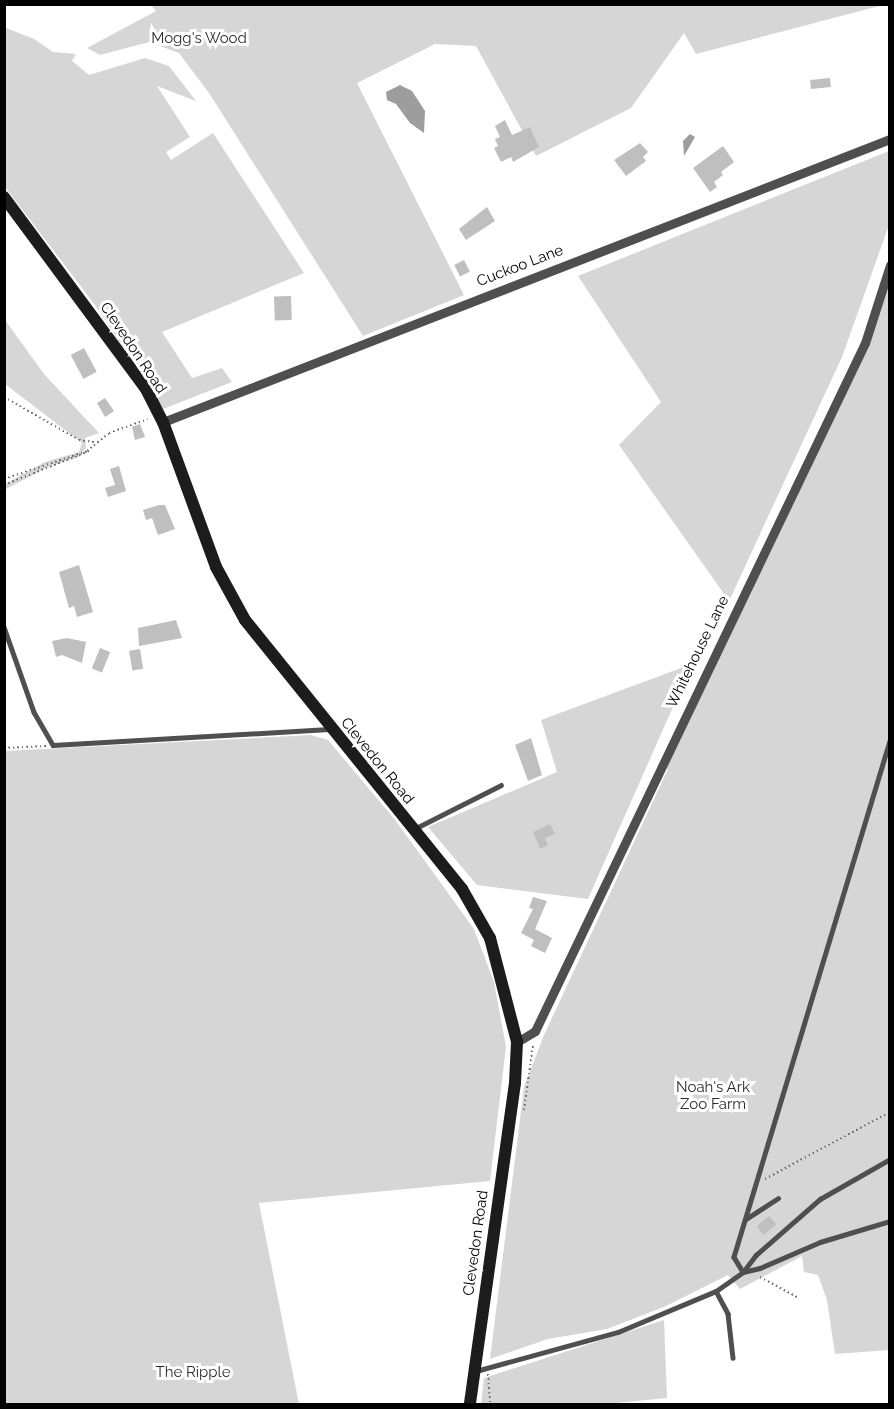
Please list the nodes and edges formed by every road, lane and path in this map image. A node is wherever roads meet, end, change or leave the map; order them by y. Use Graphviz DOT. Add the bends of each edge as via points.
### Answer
graph roads {
  1 [pos="890,139"];
  2 [pos="4,197"];
  3 [pos="890,265"];
  4 [pos="4,397"];
  5 [pos="161,418"];
  6 [pos="94,442"];
  7 [pos="89,448"];
  8 [pos="4,479"];
  9 [pos="4,484"];
  10 [pos="4,627"];
  11 [pos="332,729"];
  12 [pos="890,741"];
  13 [pos="53,745"];
  14 [pos="4,748"];
  15 [pos="501,784"];
  16 [pos="413,829"];
  17 [pos="517,1042"];
  18 [pos="890,1112"];
  19 [pos="890,1159"];
  20 [pos="756,1179"];
  21 [pos="778,1198"];
  22 [pos="746,1219"];
  23 [pos="890,1221"];
  24 [pos="750,1270"];
  25 [pos="743,1272"];
  26 [pos="716,1291"];
  27 [pos="799,1298"];
  28 [pos="733,1358"];
  29 [pos="487,1369"];
  30 [pos="474,1372"];
  31 [pos="470,1404"];
  32 [pos="490,1404"];
  1 -- 5 [label="street, Cuckoo Lane"];
  2 -- 5 [label="main road, Clevedon Road" via="118,348"];
  3 -- 17 [label="street, Whitehouse Lane" via="865,343 536,1031"];
  4 -- 6 [label="path" via="79,440"];
  5 -- 6 [label="path"];
  5 -- 11 [label="main road, Clevedon Road" via="216,567 244,620"];
  6 -- 7 [label="path"];
  7 -- 8 [label="path"];
  7 -- 9 [label="path" via="86,455"];
  10 -- 13 [label="lane" via="34,712"];
  11 -- 13 [label="lane"];
  11 -- 16 [label="main road, Clevedon Road"];
  12 -- 20 [label="lane"];
  13 -- 14 [label="path"];
  15 -- 16 [label="lane"];
  16 -- 17 [label="main road, Clevedon Road" via="462,889 490,938"];
  17 -- 30 [label="main road, Clevedon Road" via="515,1083"];
  18 -- 20 [label="path" via="767,1179"];
  19 -- 25 [label="lane" via="820,1199 756,1255"];
  20 -- 22 [label="lane"];
  21 -- 22 [label="lane"];
  22 -- 25 [label="lane" via="734,1257"];
  23 -- 24 [label="lane" via="820,1242"];
  24 -- 25 [label="lane"];
  24 -- 27 [label="path"];
  25 -- 26 [label="lane"];
  26 -- 28 [label="lane" via="728,1314"];
  26 -- 29 [label="lane" via="618,1332"];
  29 -- 30 [label="lane"];
  29 -- 32 [label="path"];
  30 -- 31 [label="main road, Clevedon Road"];
}
